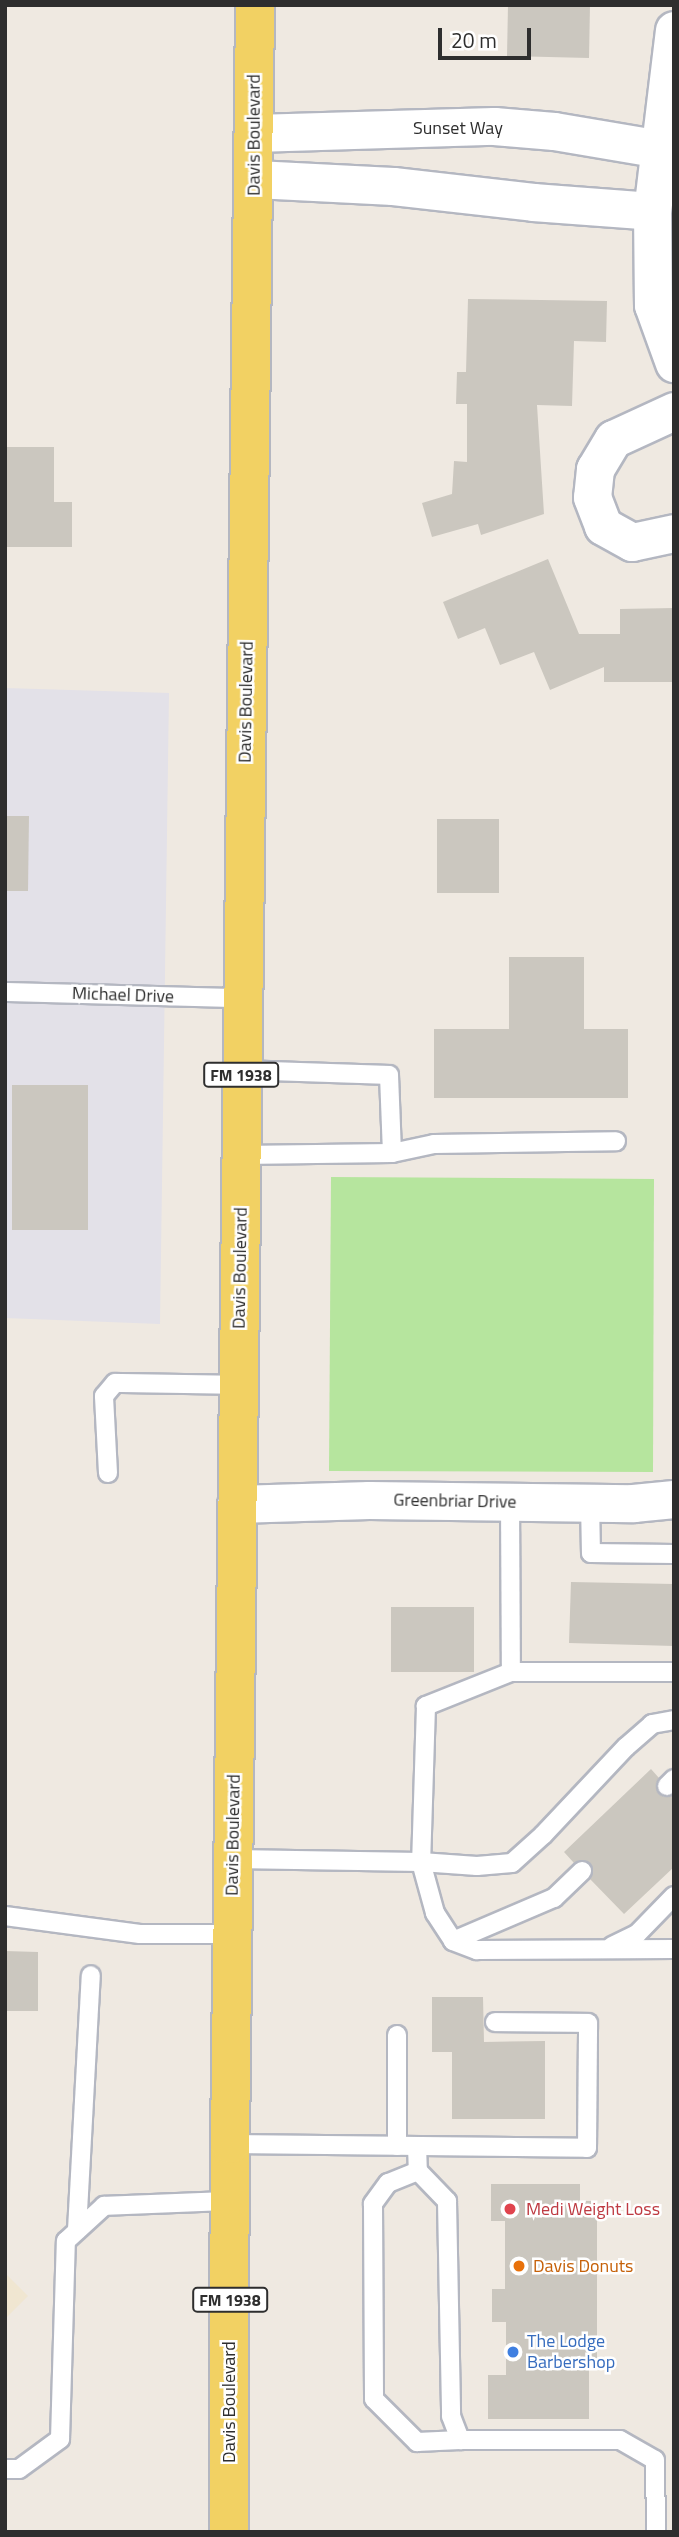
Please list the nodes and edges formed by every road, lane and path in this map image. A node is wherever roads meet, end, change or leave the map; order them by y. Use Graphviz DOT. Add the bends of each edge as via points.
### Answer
graph roads {
  1 [pos="255,5"];
  2 [pos="674,30"];
  3 [pos="254,132"];
  4 [pos="660,149"];
  5 [pos="255,179"];
  6 [pos="652,211"];
  7 [pos="674,363"];
  8 [pos="674,411"];
  9 [pos="674,533"];
  10 [pos="5,992"];
  11 [pos="242,998"];
  12 [pos="241,1070"];
  13 [pos="616,1141"];
  14 [pos="392,1153"];
  15 [pos="241,1155"];
  16 [pos="238,1385"];
  17 [pos="108,1474"];
  18 [pos="674,1499"];
  19 [pos="510,1502"];
  20 [pos="590,1503"];
  21 [pos="236,1504"];
  22 [pos="674,1554"];
  23 [pos="511,1672"];
  24 [pos="674,1672"];
  25 [pos="674,1720"];
  26 [pos="233,1859"];
  27 [pos="421,1862"];
  28 [pos="582,1871"];
  29 [pos="674,1896"];
  30 [pos="5,1916"];
  31 [pos="232,1934"];
  32 [pos="453,1941"];
  33 [pos="605,1949"];
  34 [pos="674,1949"];
  35 [pos="91,1975"];
  36 [pos="495,2022"];
  37 [pos="397,2035"];
  38 [pos="230,2144"];
  39 [pos="397,2146"];
  40 [pos="417,2146"];
  41 [pos="418,2171"];
  42 [pos="230,2202"];
  43 [pos="77,2231"];
  44 [pos="460,2440"];
  45 [pos="5,2469"];
  46 [pos="229,2532"];
  47 [pos="656,2532"];
  1 -- 3 [label="main road, Davis Boulevard / FM 1938"];
  2 -- 4 [label="street"];
  3 -- 4 [label="street, Sunset Way" via="494,126"];
  3 -- 5 [label="main road, Davis Boulevard / FM 1938"];
  4 -- 6 [label="street"];
  5 -- 6 [label="street" via="393,186"];
  5 -- 11 [label="main road, Davis Boulevard / FM 1938"];
  6 -- 7 [label="street" via="653,304"];
  8 -- 9 [label="street" via="613,439 595,469 592,497 603,526 632,542"];
  10 -- 11 [label="lane, Michael Drive"];
  11 -- 12 [label="main road, Davis Boulevard / FM 1938"];
  12 -- 14 [label="lane" via="389,1074"];
  12 -- 15 [label="main road, Davis Boulevard / FM 1938"];
  13 -- 14 [label="lane" via="434,1144"];
  14 -- 15 [label="lane"];
  15 -- 16 [label="main road, Davis Boulevard / FM 1938"];
  16 -- 17 [label="lane" via="115,1383 104,1396"];
  16 -- 21 [label="main road, Davis Boulevard / FM 1938"];
  18 -- 20 [label="street, Greenbriar Drive"];
  19 -- 20 [label="street, Greenbriar Drive"];
  19 -- 21 [label="street, Greenbriar Drive"];
  19 -- 23 [label="lane"];
  20 -- 22 [label="lane" via="591,1553"];
  21 -- 26 [label="main road, Davis Boulevard / FM 1938"];
  23 -- 24 [label="lane"];
  23 -- 27 [label="lane" via="426,1706"];
  25 -- 27 [label="lane" via="652,1724 643,1731 512,1863"];
  26 -- 27 [label="lane"];
  26 -- 31 [label="main road, Davis Boulevard / FM 1938"];
  27 -- 32 [label="lane" via="435,1913"];
  28 -- 32 [label="lane" via="554,1898"];
  29 -- 33 [label="lane" via="637,1934"];
  30 -- 31 [label="lane" via="140,1934"];
  31 -- 38 [label="main road, Davis Boulevard / FM 1938"];
  32 -- 33 [label="lane" via="477,1950"];
  33 -- 34 [label="lane"];
  35 -- 43 [label="lane"];
  36 -- 40 [label="lane" via="588,2023 587,2148"];
  37 -- 39 [label="lane"];
  38 -- 39 [label="lane"];
  38 -- 42 [label="main road, Davis Boulevard / FM 1938"];
  39 -- 40 [label="lane"];
  40 -- 41 [label="lane"];
  41 -- 44 [label="lane" via="447,2201 450,2416"];
  41 -- 44 [label="lane" via="388,2183 373,2204 374,2399 417,2442"];
  42 -- 43 [label="lane" via="104,2206"];
  42 -- 46 [label="main road, Davis Boulevard / FM 1938"];
  43 -- 45 [label="lane" via="66,2241 60,2439 19,2469"];
  44 -- 47 [label="lane" via="620,2440 655,2460"];
}
